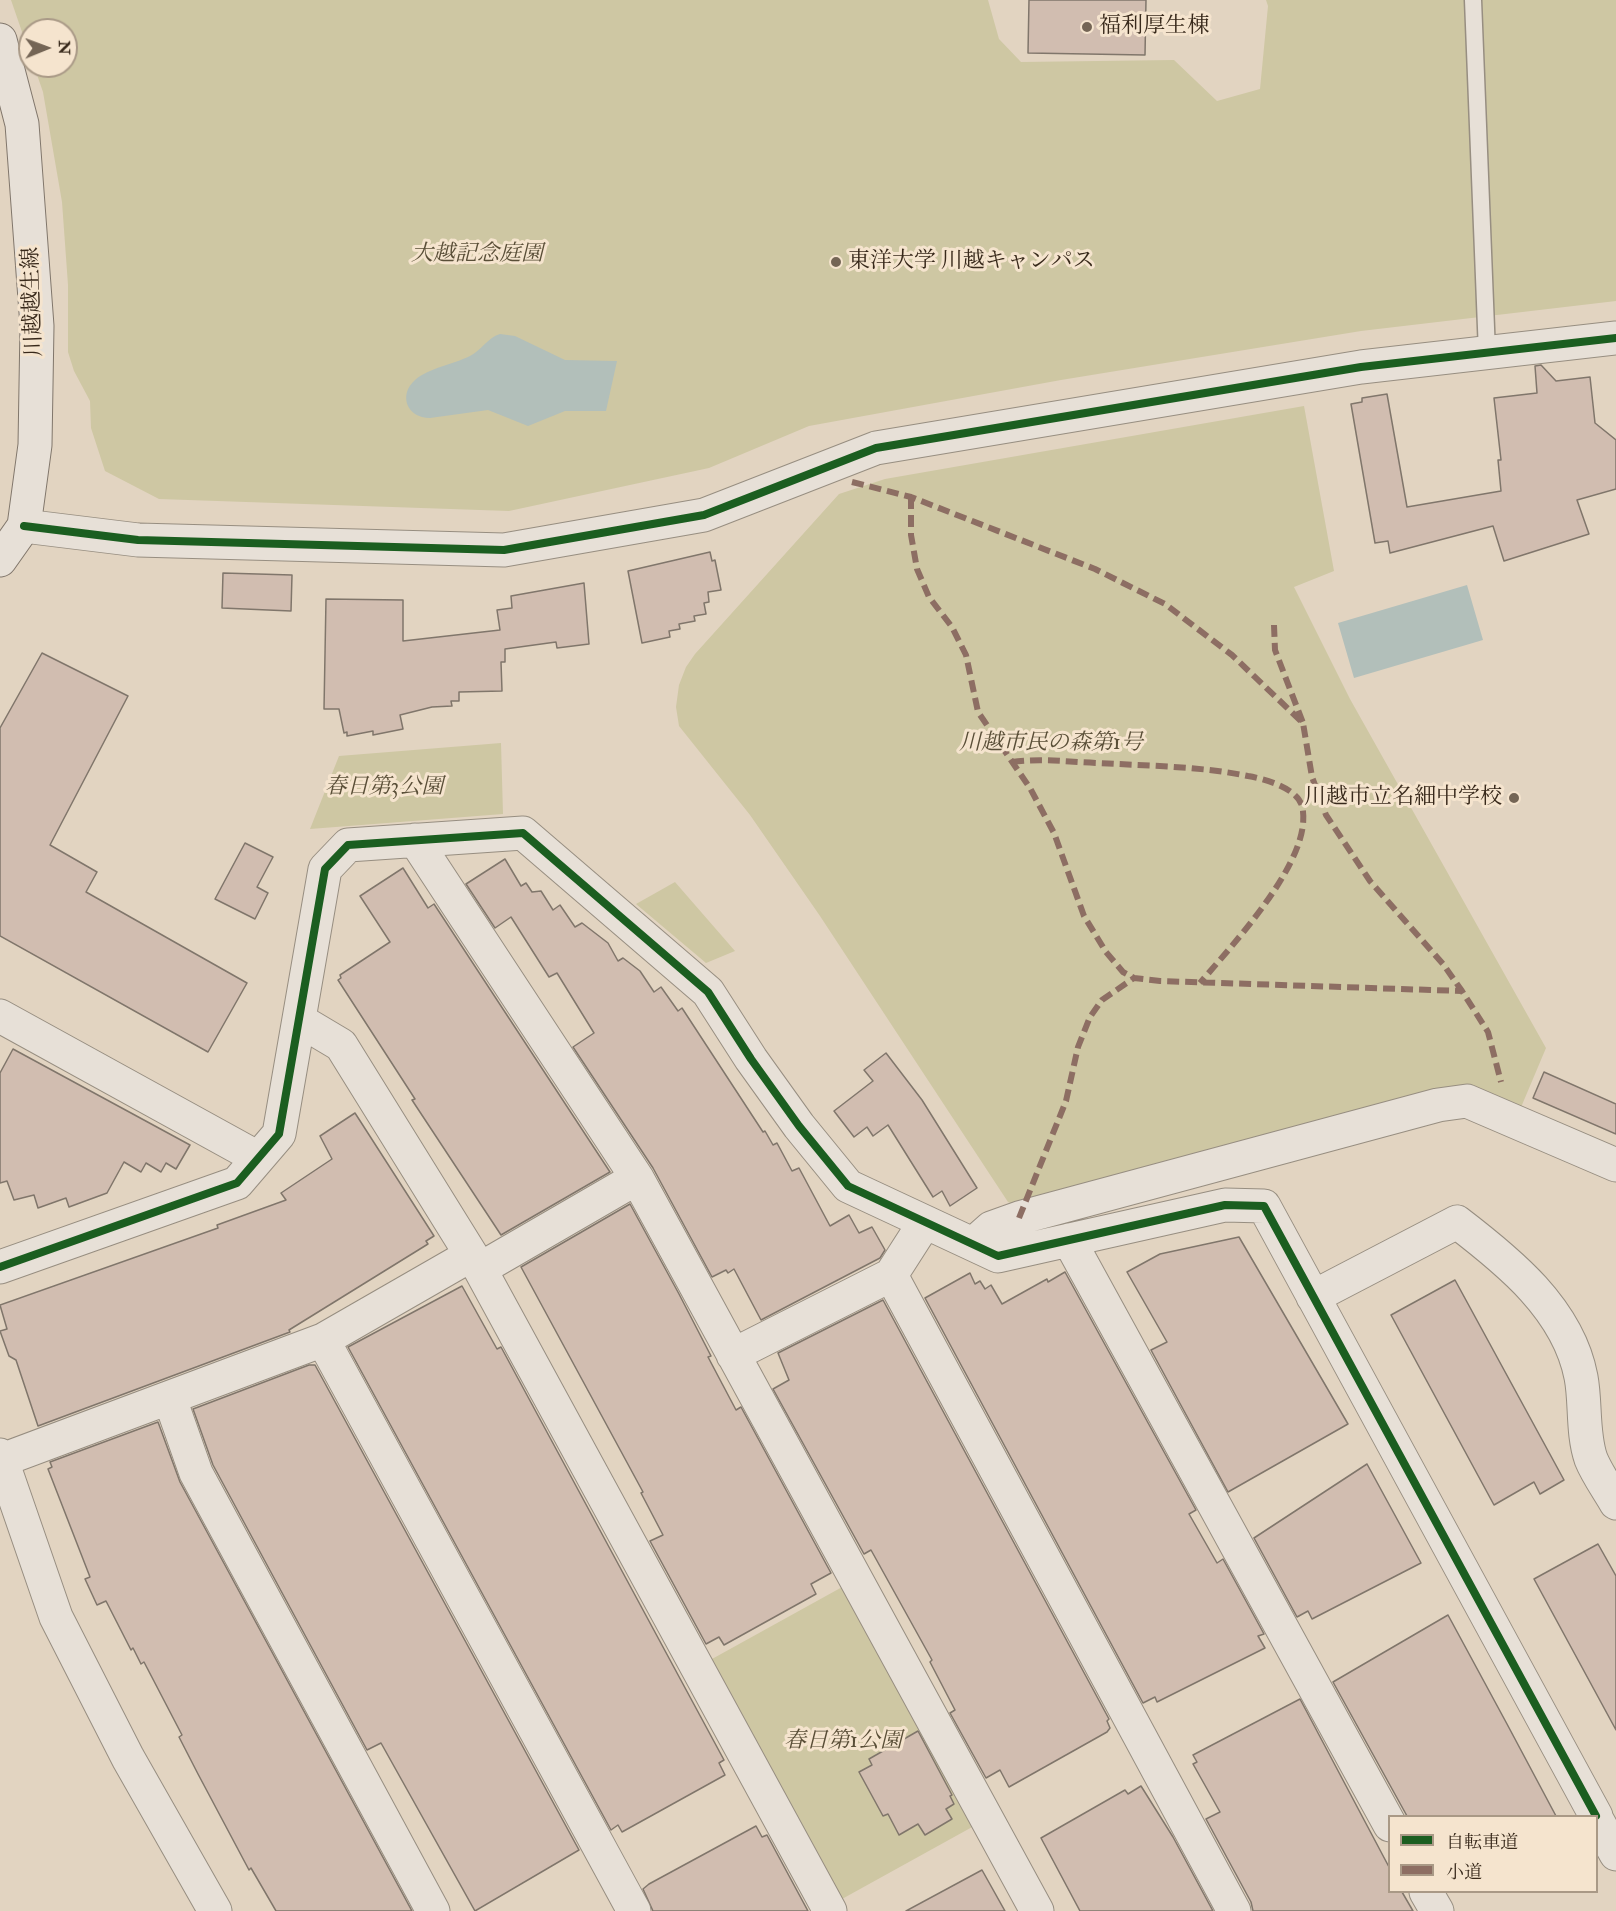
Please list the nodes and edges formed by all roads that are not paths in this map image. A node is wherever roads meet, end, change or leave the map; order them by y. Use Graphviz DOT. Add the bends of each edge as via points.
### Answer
graph roads {
  1 [pos="1473,0"];
  2 [pos="0,40"];
  3 [pos="1616,338"];
  4 [pos="1487,353"];
  5 [pos="9,543"];
  6 [pos="415,840"];
  7 [pos="0,1016"];
  8 [pos="299,1020"];
  9 [pos="258,1158"];
  10 [pos="1616,1165"];
  11 [pos="637,1178"];
  12 [pos="925,1222"];
  13 [pos="1069,1240"];
  14 [pos="973,1244"];
  15 [pos="475,1262"];
  16 [pos="0,1267"];
  17 [pos="891,1275"];
  18 [pos="1313,1297"];
  19 [pos="323,1340"];
  20 [pos="734,1355"];
  21 [pos="170,1399"];
  22 [pos="1,1457"];
  23 [pos="1616,1503"];
  24 [pos="1596,1815"];
  25 [pos="1598,1818"];
  26 [pos="1388,1823"];
  27 [pos="1606,1833"];
  28 [pos="1427,1893"];
  29 [pos="215,1911"];
  30 [pos="433,1911"];
  31 [pos="634,1911"];
  32 [pos="830,1911"];
  33 [pos="1037,1911"];
  34 [pos="1234,1911"];
  35 [pos="1437,1911"];
  1 -- 4 [label="lane"];
  2 -- 5 [label="street, 川越越生線" via="22,124 37,326 34,446"];
  3 -- 4 [label="street"];
  4 -- 5 [label="street" via="1361,367 876,448 704,515 504,550 138,540"];
  6 -- 8 [label="street" via="348,845 325,869"];
  6 -- 11 [label="street"];
  6 -- 12 [label="street" via="524,832 708,992 757,1069 848,1186"];
  7 -- 9 [label="street"];
  8 -- 9 [label="street" via="279,1134"];
  8 -- 15 [label="street" via="341,1045"];
  9 -- 16 [label="street" via="237,1183"];
  10 -- 14 [label="street" via="1467,1101 1438,1105 1019,1218 991,1228"];
  11 -- 15 [label="street"];
  11 -- 20 [label="street"];
  12 -- 14 [label="street"];
  12 -- 17 [label="street"];
  13 -- 14 [label="street" via="998,1256"];
  13 -- 18 [label="street" via="1225,1205 1264,1206"];
  13 -- 26 [label="street"];
  15 -- 19 [label="street"];
  15 -- 32 [label="street"];
  17 -- 20 [label="street"];
  17 -- 34 [label="street"];
  18 -- 23 [label="street" via="1457,1222 1504,1258 1551,1309 1581,1375 1592,1459"];
  18 -- 24 [label="street"];
  19 -- 21 [label="street"];
  19 -- 31 [label="street"];
  20 -- 33 [label="street"];
  21 -- 22 [label="street"];
  21 -- 30 [label="street" via="196,1473"];
  22 -- 29 [label="street" via="56,1617 128,1758"];
  25 -- 27 [label="street"];
  28 -- 35 [label="street"];
}
